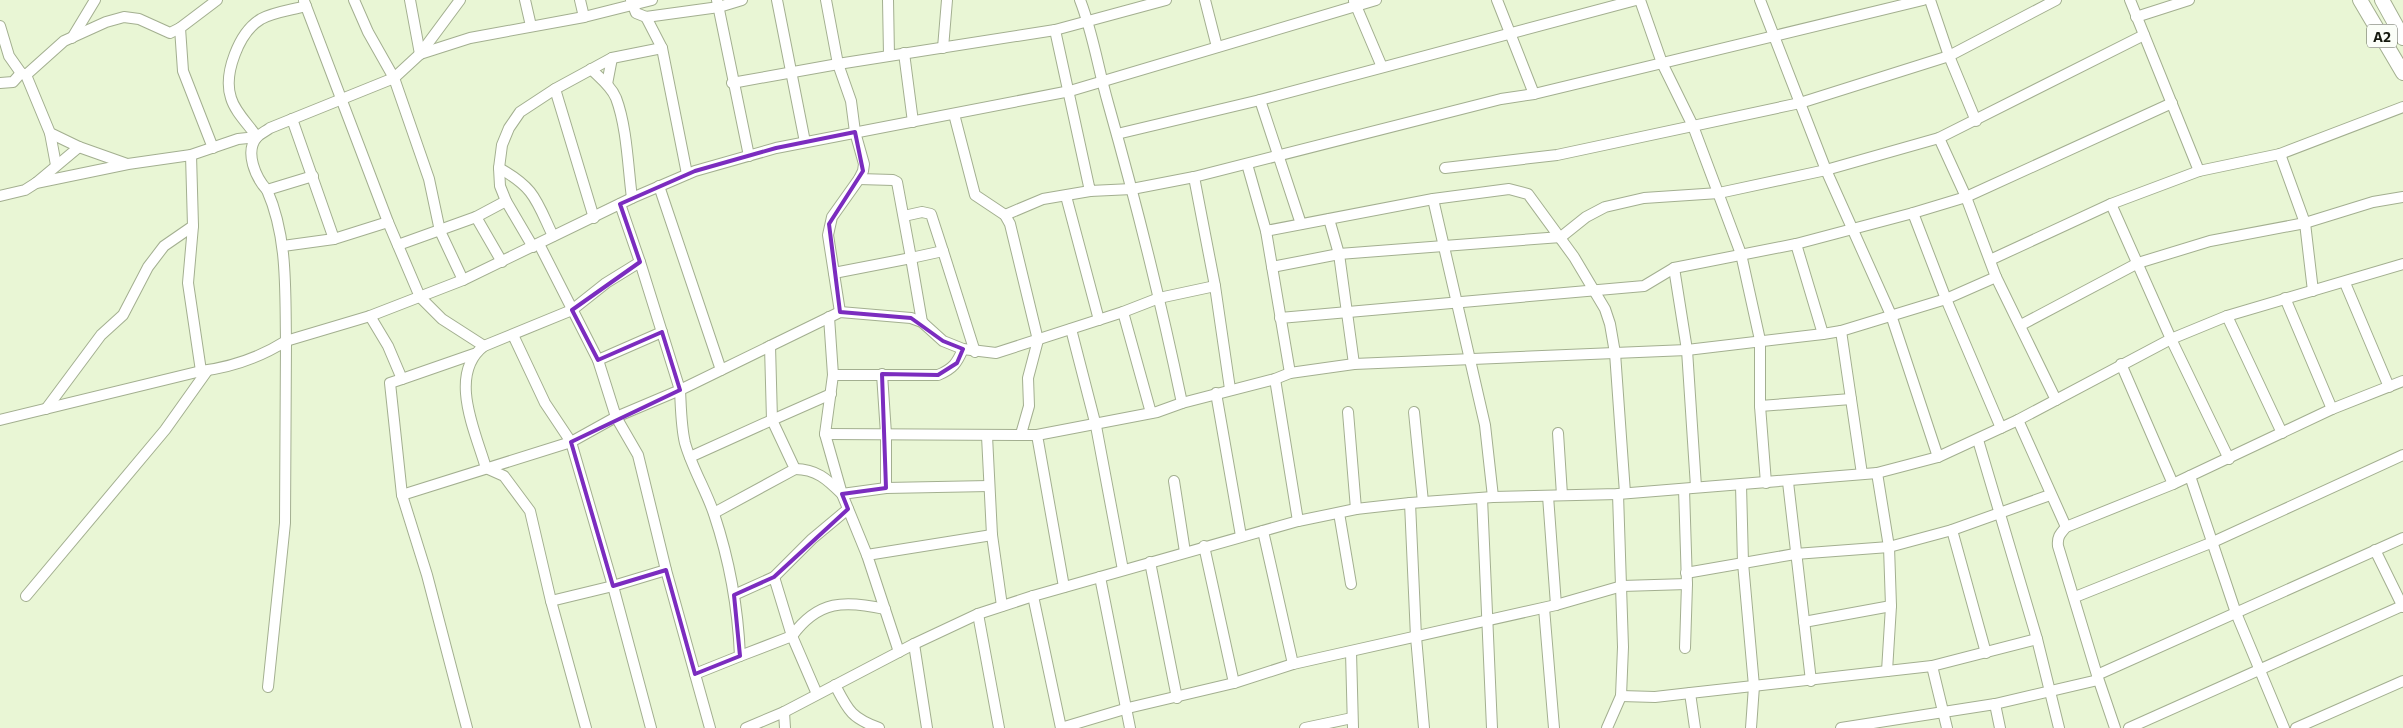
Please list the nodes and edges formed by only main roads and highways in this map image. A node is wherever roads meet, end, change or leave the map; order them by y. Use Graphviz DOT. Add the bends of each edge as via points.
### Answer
graph roads {
  1 [pos="2360,0"];
  2 [pos="2382,0"];
  3 [pos="2403,38"];
  4 [pos="2403,73"];
  1 -- 4 [label="highway, A2"];
  2 -- 3 [label="highway, A2"];
}
